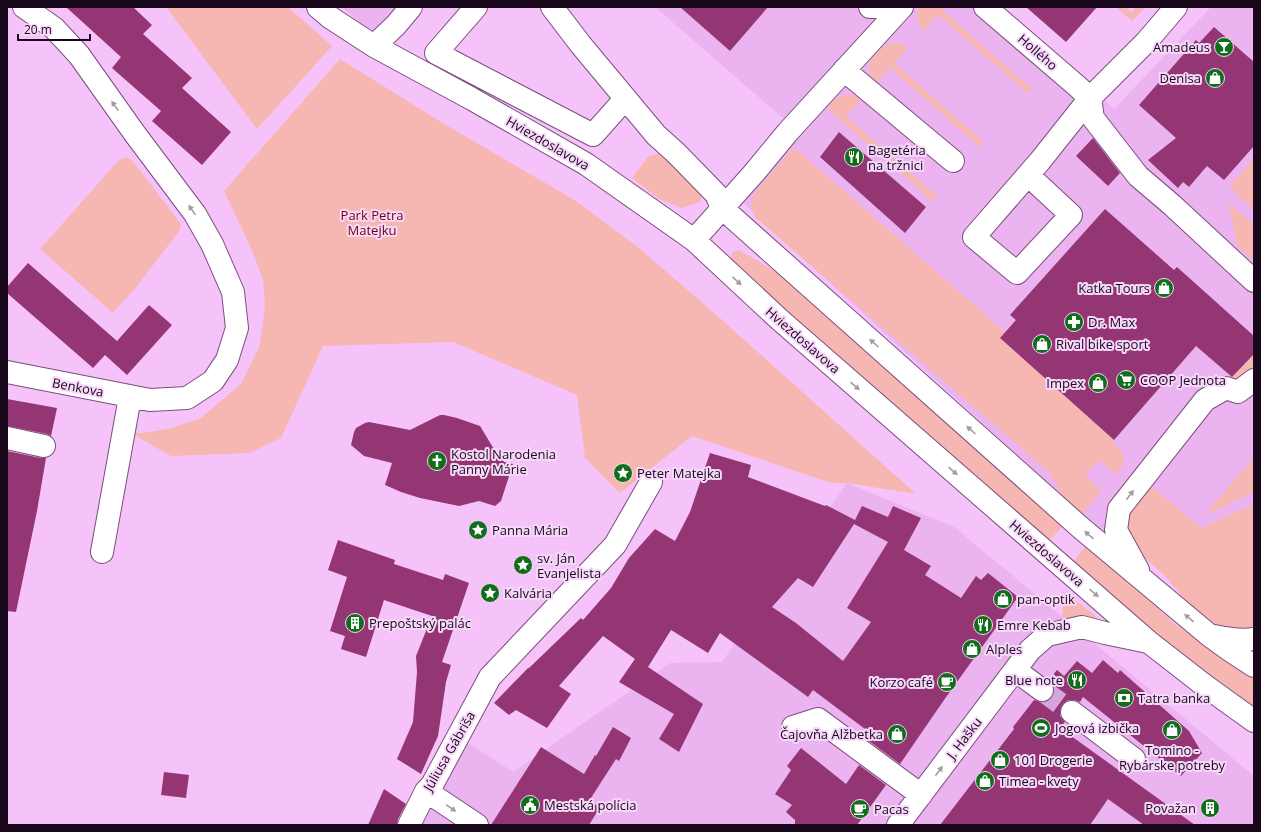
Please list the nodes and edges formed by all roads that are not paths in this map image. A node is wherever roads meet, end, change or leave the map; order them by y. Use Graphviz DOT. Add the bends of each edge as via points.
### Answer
graph roads {
  1 [pos="24,7"];
  2 [pos="318,7"];
  3 [pos="411,7"];
  4 [pos="476,7"];
  5 [pos="552,7"];
  6 [pos="870,7"];
  7 [pos="902,7"];
  8 [pos="985,7"];
  9 [pos="1176,7"];
  10 [pos="374,46"];
  11 [pos="844,70"];
  12 [pos="1090,98"];
  13 [pos="625,99"];
  14 [pos="953,161"];
  15 [pos="1028,175"];
  16 [pos="722,208"];
  17 [pos="701,247"];
  18 [pos="1254,281"];
  19 [pos="7,372"];
  20 [pos="1254,380"];
  21 [pos="140,399"];
  22 [pos="7,438"];
  23 [pos="44,446"];
  24 [pos="652,482"];
  25 [pos="102,552"];
  26 [pos="1144,580"];
  27 [pos="1209,634"];
  28 [pos="1254,639"];
  29 [pos="1150,643"];
  30 [pos="1254,666"];
  31 [pos="1015,670"];
  32 [pos="1042,690"];
  33 [pos="1072,712"];
  34 [pos="1254,721"];
  35 [pos="793,727"];
  36 [pos="1134,759"];
  37 [pos="426,791"];
  38 [pos="921,795"];
  39 [pos="409,825"];
  40 [pos="477,825"];
  41 [pos="898,825"];
  21 -- 1 [label="street, Benkova, one-way" via="187,398 213,381 227,360 237,328 233,292 212,244 195,214 79,55 54,28"];
  2 -- 10 [label="street, Hviezdoslavova"];
  3 -- 10 [label="street"];
  4 -- 13 [label="street" via="436,53 593,135"];
  5 -- 13 [label="street"];
  6 -- 7 [label="street"];
  7 -- 11 [label="street"];
  8 -- 12 [label="street, Hollého"];
  9 -- 12 [label="street" via="1147,41"];
  10 -- 17 [label="street, Hviezdoslavova" via="586,164"];
  11 -- 14 [label="street"];
  11 -- 16 [label="street"];
  12 -- 15 [label="street"];
  12 -- 18 [label="street" via="1093,118 1138,176"];
  13 -- 16 [label="street" via="656,135 716,194"];
  16 -- 17 [label="street"];
  26 -- 16 [label="street, one-way" via="1076,523"];
  17 -- 29 [label="street, Hviezdoslavova, one-way" via="786,326"];
  19 -- 21 [label="street, Benkova"];
  26 -- 20 [label="street, one-way" via="1116,530 1119,509 1205,400 1226,388 1238,392"];
  21 -- 25 [label="street"];
  22 -- 23 [label="street"];
  24 -- 37 [label="street, Júliusa Gábriša" via="615,545 490,677 432,785"];
  27 -- 26 [label="street, one-way"];
  27 -- 28 [label="street" via="1243,641"];
  27 -- 30 [label="street"];
  29 -- 31 [label="street, J. Hašku" via="1082,627 1047,635 1030,650"];
  29 -- 34 [label="street, Hviezdoslavova"];
  31 -- 32 [label="street"];
  38 -- 31 [label="street, J. Hašku, one-way"];
  33 -- 36 [label="street"];
  35 -- 38 [label="street" via="818,719"];
  37 -- 39 [label="street, Júliusa Gábriša"];
  37 -- 40 [label="street, one-way"];
  38 -- 41 [label="street, J. Hašku"];
}
